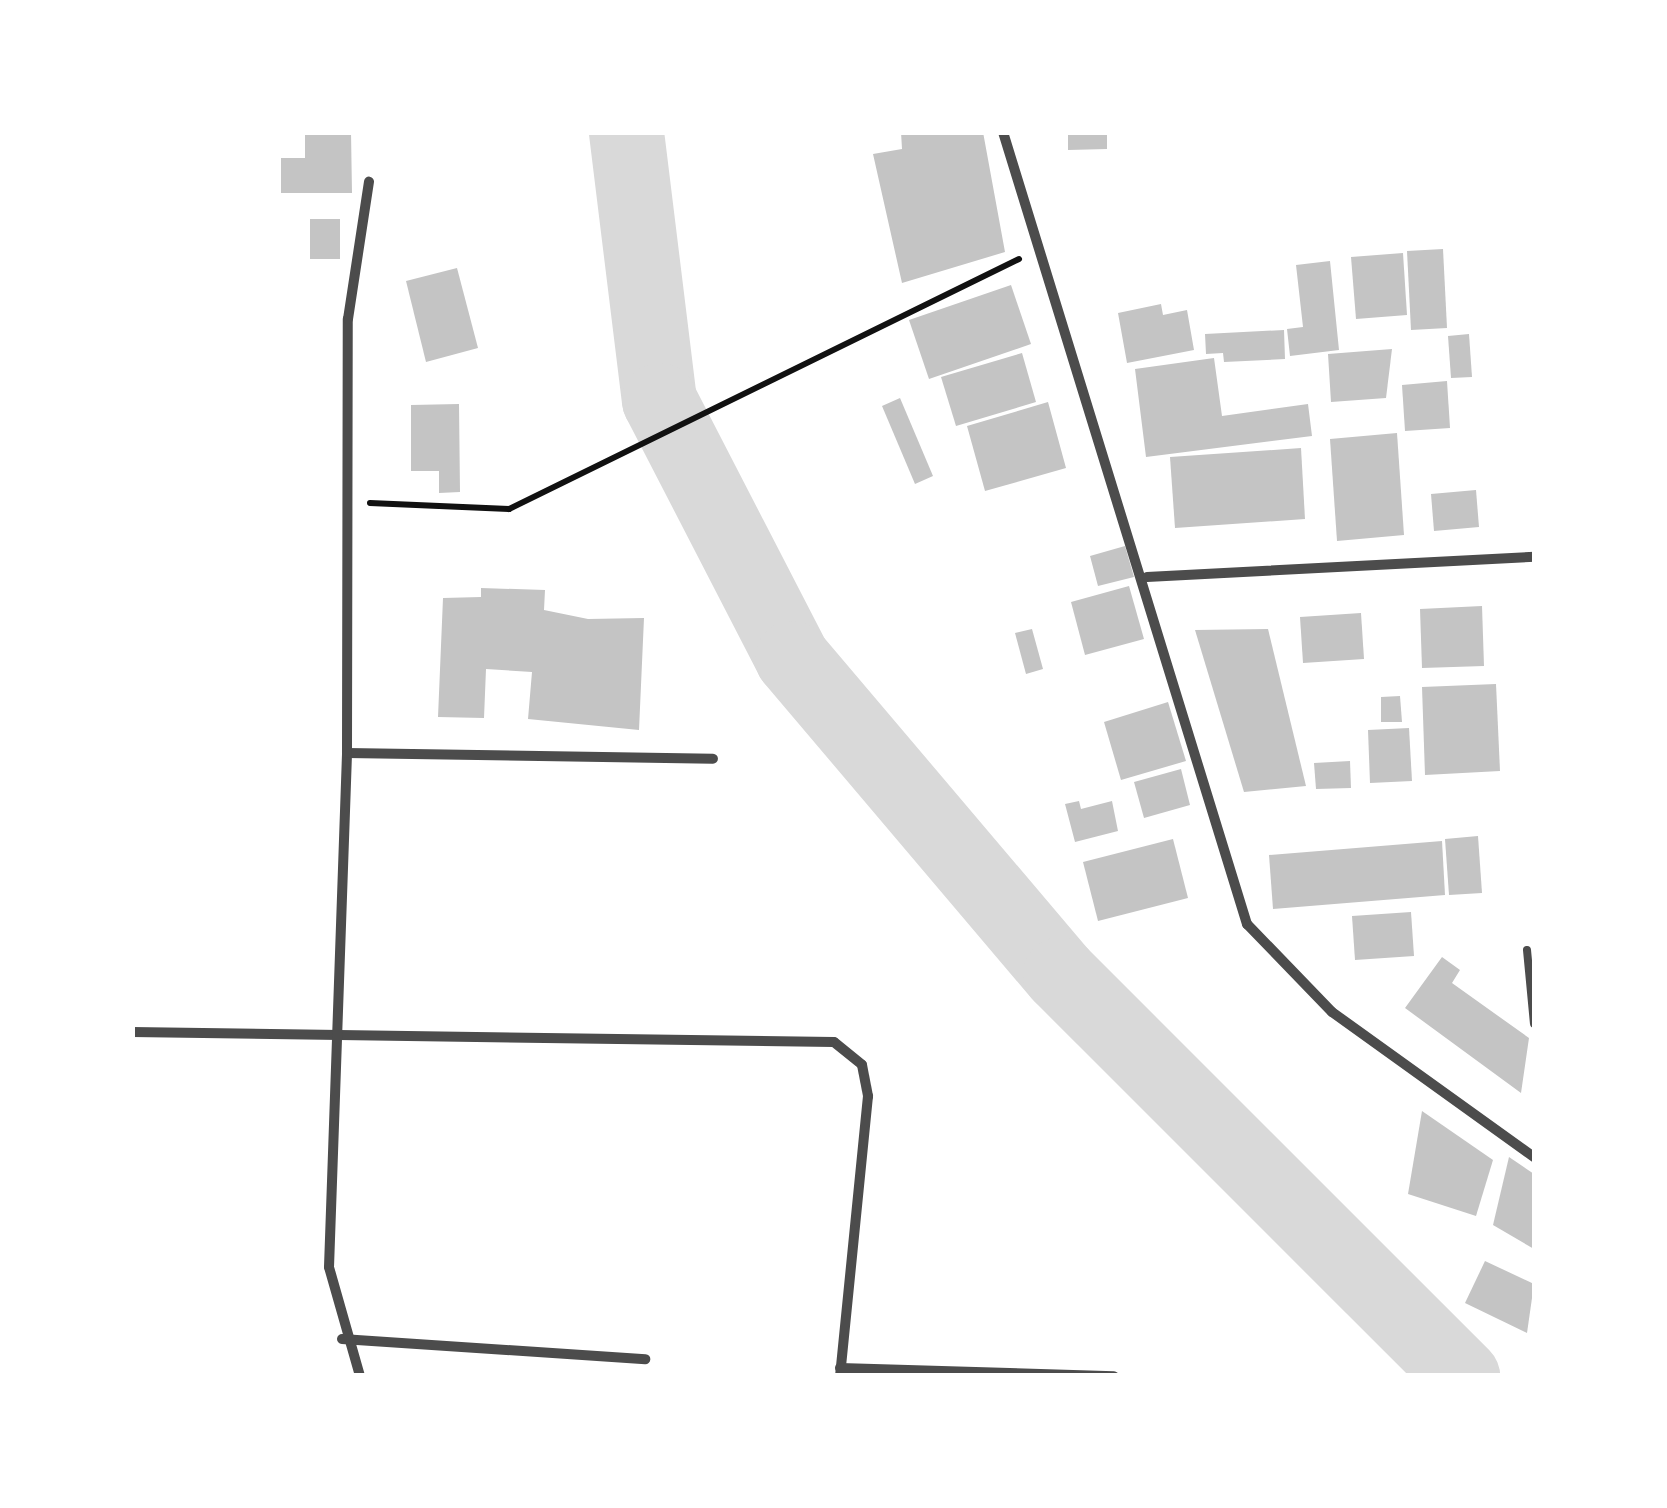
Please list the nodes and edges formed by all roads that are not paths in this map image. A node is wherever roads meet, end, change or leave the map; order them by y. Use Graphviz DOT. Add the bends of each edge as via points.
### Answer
graph roads {
  1 [pos="1003,132"];
  2 [pos="369,182"];
  3 [pos="1534,557"];
  4 [pos="1147,577"];
  5 [pos="347,753"];
  6 [pos="714,759"];
  7 [pos="1527,950"];
  8 [pos="1534,1024"];
  9 [pos="132,1032"];
  10 [pos="333,1040"];
  11 [pos="1534,1157"];
  12 [pos="342,1339"];
  13 [pos="646,1359"];
  14 [pos="840,1372"];
  15 [pos="360,1376"];
  16 [pos="1114,1376"];
  1 -- 4 [label="street" via="1034,252"];
  2 -- 5 [label="street" via="348,318"];
  3 -- 4 [label="street"];
  4 -- 11 [label="street" via="1247,924 1332,1012"];
  5 -- 6 [label="street"];
  5 -- 10 [label="street"];
  7 -- 8 [label="lane"];
  9 -- 10 [label="street"];
  10 -- 12 [label="street" via="329,1266"];
  10 -- 14 [label="street" via="834,1042 862,1065 868,1096"];
  12 -- 13 [label="street"];
  12 -- 15 [label="street"];
  14 -- 16 [label="street"];
}
